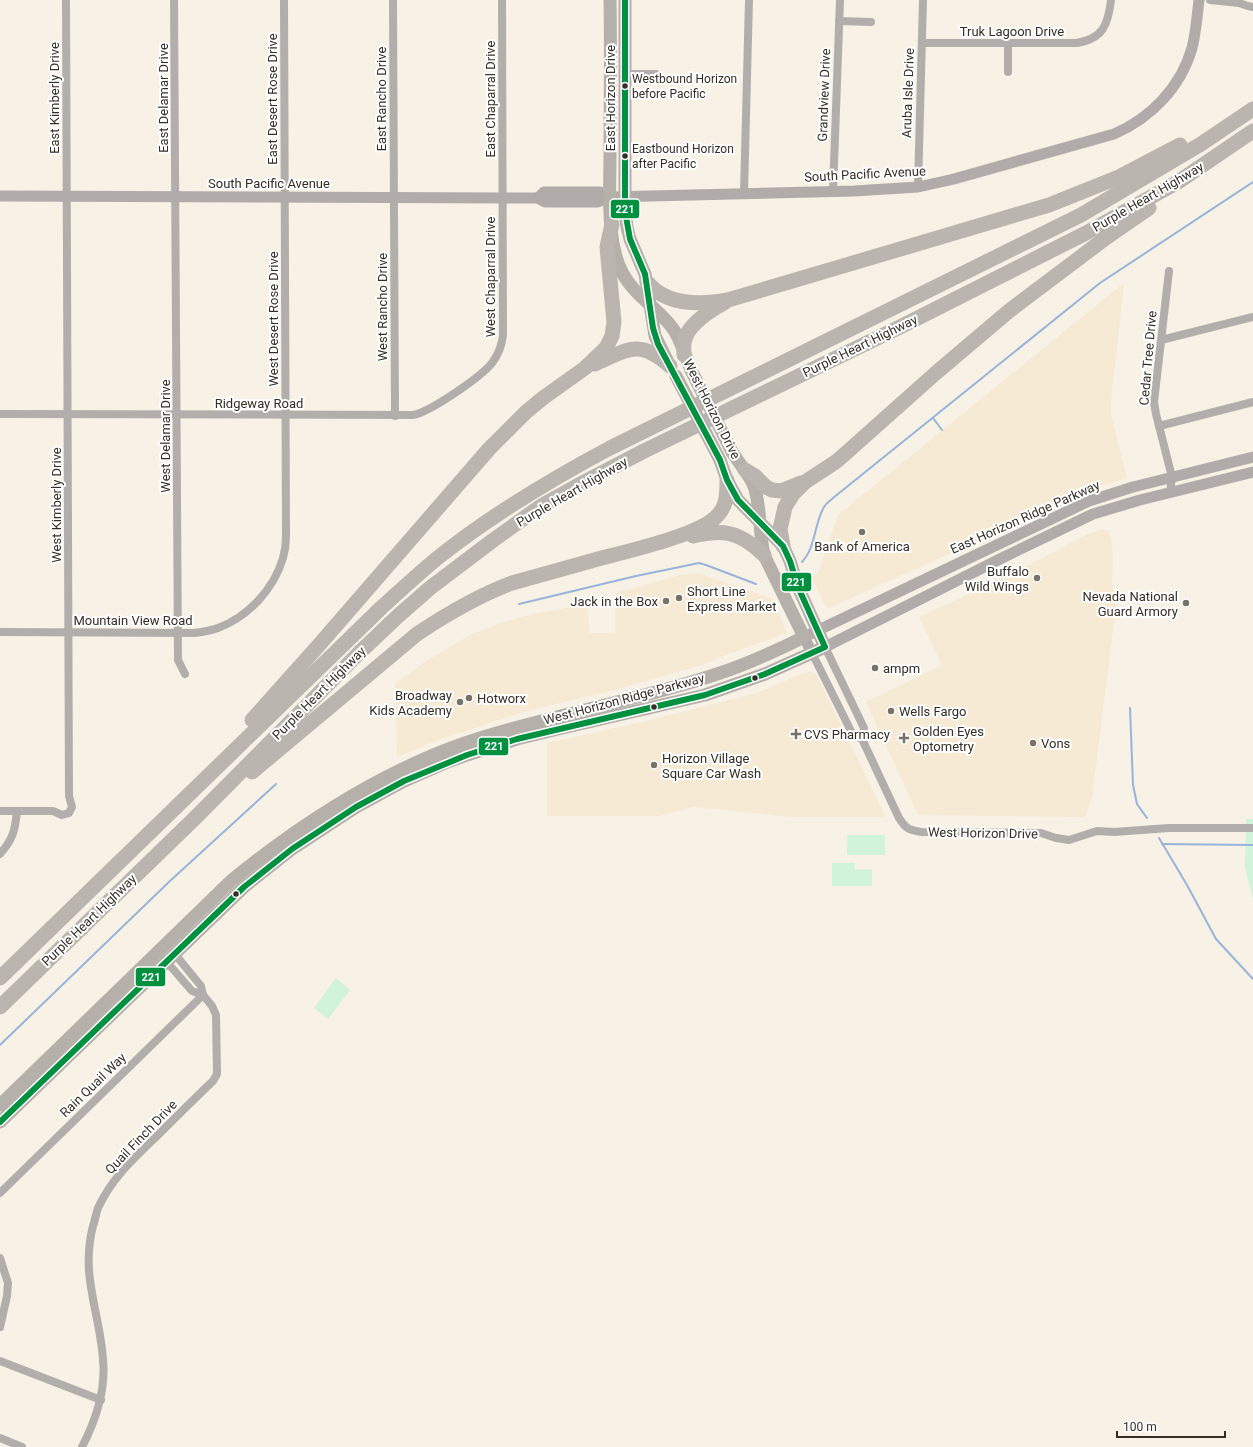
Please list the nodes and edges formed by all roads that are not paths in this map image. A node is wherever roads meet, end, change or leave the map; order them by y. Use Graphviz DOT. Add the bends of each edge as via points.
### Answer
graph roads {
  1 [pos="66,0"];
  2 [pos="174,0"];
  3 [pos="284,0"];
  4 [pos="393,0"];
  5 [pos="502,0"];
  6 [pos="610,0"];
  7 [pos="625,0"];
  8 [pos="749,0"];
  9 [pos="840,0"];
  10 [pos="923,0"];
  11 [pos="1111,0"];
  12 [pos="1199,0"];
  13 [pos="1210,0"];
  14 [pos="1253,7"];
  15 [pos="839,21"];
  16 [pos="871,22"];
  17 [pos="922,43"];
  18 [pos="1008,43"];
  19 [pos="1008,72"];
  20 [pos="625,74"];
  21 [pos="656,74"];
  22 [pos="1253,104"];
  23 [pos="1253,109"];
  24 [pos="1253,131"];
  25 [pos="1178,182"];
  26 [pos="918,187"];
  27 [pos="833,191"];
  28 [pos="744,193"];
  29 [pos="0,196"];
  30 [pos="625,196"];
  31 [pos="67,197"];
  32 [pos="176,197"];
  33 [pos="285,197"];
  34 [pos="610,197"];
  35 [pos="394,198"];
  36 [pos="503,198"];
  37 [pos="612,224"];
  38 [pos="1169,270"];
  39 [pos="647,282"];
  40 [pos="728,300"];
  41 [pos="650,304"];
  42 [pos="1253,315"];
  43 [pos="1161,340"];
  44 [pos="498,355"];
  45 [pos="684,355"];
  46 [pos="585,368"];
  47 [pos="673,371"];
  48 [pos="1253,402"];
  49 [pos="0,414"];
  50 [pos="67,414"];
  51 [pos="177,415"];
  52 [pos="286,416"];
  53 [pos="395,416"];
  54 [pos="1159,426"];
  55 [pos="1253,457"];
  56 [pos="745,470"];
  57 [pos="1253,472"];
  58 [pos="1172,477"];
  59 [pos="727,480"];
  60 [pos="805,482"];
  61 [pos="1170,492"];
  62 [pos="759,520"];
  63 [pos="674,538"];
  64 [pos="997,545"];
  65 [pos="783,546"];
  66 [pos="764,555"];
  67 [pos="1004,557"];
  68 [pos="257,602"];
  69 [pos="818,630"];
  70 [pos="0,632"];
  71 [pos="69,633"];
  72 [pos="178,633"];
  73 [pos="804,637"];
  74 [pos="825,647"];
  75 [pos="812,653"];
  76 [pos="185,674"];
  77 [pos="625,699"];
  78 [pos="628,714"];
  79 [pos="516,734"];
  80 [pos="862,739"];
  81 [pos="430,757"];
  82 [pos="404,781"];
  83 [pos="0,811"];
  84 [pos="17,811"];
  85 [pos="195,818"];
  86 [pos="159,823"];
  87 [pos="1253,828"];
  88 [pos="303,834"];
  89 [pos="0,854"];
  90 [pos="207,904"];
  91 [pos="170,957"];
  92 [pos="0,978"];
  93 [pos="204,995"];
  94 [pos="0,1007"];
  95 [pos="0,1105"];
  96 [pos="0,1122"];
  97 [pos="0,1193"];
  98 [pos="0,1258"];
  99 [pos="0,1327"];
  100 [pos="0,1361"];
  101 [pos="101,1400"];
  102 [pos="0,1438"];
  103 [pos="22,1447"];
  104 [pos="82,1447"];
  1 -- 31 [label="street, East Kimberly Drive"];
  2 -- 32 [label="street, East Delamar Drive"];
  3 -- 33 [label="street, East Desert Rose Drive"];
  4 -- 35 [label="street, East Rancho Drive"];
  5 -- 36 [label="street, East Chaparral Drive"];
  6 -- 34 [label="main road, East Horizon Drive"];
  7 -- 20 [label="main road, East Horizon Drive"];
  8 -- 28 [label="street"];
  9 -- 15 [label="street, Grandview Drive"];
  10 -- 17 [label="street, Aruba Isle Drive"];
  11 -- 18 [label="street, Truk Lagoon Drive" via="1108,20 1099,34 1086,42"];
  12 -- 26 [label="street, South Pacific Avenue" via="1192,46 1184,70 1171,91 1150,113 1132,125 1114,134"];
  13 -- 14 [label="street"];
  15 -- 16 [label="street"];
  15 -- 27 [label="street, Grandview Drive"];
  17 -- 18 [label="street, Truk Lagoon Drive"];
  17 -- 26 [label="street, Aruba Isle Drive"];
  18 -- 19 [label="street"];
  20 -- 21 [label="street"];
  20 -- 30 [label="main road, East Horizon Drive"];
  22 -- 40 [label="highway" via="1119,177 1049,205"];
  23 -- 86 [label="highway, Purple Heart Highway" via="1201,144 1081,215 610,448 524,497 440,556 381,608"];
  24 -- 25 [label="highway, Purple Heart Highway"];
  25 -- 60 [label="highway" via="1160,201 1107,237 1009,311 936,372 837,461"];
  25 -- 85 [label="highway, Purple Heart Highway" via="1086,233 898,328 644,450 541,506 463,562 398,616"];
  26 -- 27 [label="street, South Pacific Avenue"];
  27 -- 28 [label="street, South Pacific Avenue"];
  28 -- 30 [label="street, South Pacific Avenue"];
  29 -- 31 [label="street, South Pacific Avenue"];
  30 -- 34 [label="street, South Pacific Avenue"];
  30 -- 39 [label="main road, West Horizon Drive" via="628,233"];
  31 -- 32 [label="street, South Pacific Avenue"];
  31 -- 50 [label="street, West Kimberly Drive"];
  32 -- 33 [label="street, South Pacific Avenue"];
  32 -- 51 [label="street, West Delamar Drive"];
  33 -- 35 [label="street, South Pacific Avenue"];
  33 -- 52 [label="street, West Desert Rose Drive"];
  34 -- 36 [label="street, South Pacific Avenue" via="600,192 544,192 538,198"];
  34 -- 37 [label="main road, West Horizon Drive"];
  35 -- 36 [label="street, South Pacific Avenue"];
  35 -- 53 [label="street, West Rancho Drive"];
  36 -- 44 [label="street, West Chaparral Drive" via="503,335"];
  37 -- 41 [label="main road, West Horizon Drive" via="616,254 622,272 633,288"];
  37 -- 46 [label="highway" via="607,246 613,329 606,348"];
  38 -- 43 [label="street, Cedar Tree Drive"];
  39 -- 40 [label="highway" via="660,294 676,300 702,303"];
  39 -- 41 [label="main road, West Horizon Drive"];
  40 -- 45 [label="highway" via="705,315 687,333 684,340"];
  41 -- 45 [label="main road, West Horizon Drive" via="672,327"];
  41 -- 47 [label="main road, West Horizon Drive" via="655,336"];
  42 -- 43 [label="street"];
  43 -- 54 [label="street, Cedar Tree Drive" via="1154,402"];
  44 -- 53 [label="street, Ridgeway Road" via="484,371 435,406 419,414"];
  45 -- 56 [label="main road, West Horizon Drive, bridge" via="732,452"];
  46 -- 47 [label="highway" via="618,353 634,349 653,353"];
  46 -- 86 [label="highway" via="526,412 489,449 319,645"];
  47 -- 59 [label="main road, West Horizon Drive, bridge" via="720,460"];
  48 -- 54 [label="street"];
  49 -- 50 [label="street, Ridgeway Road"];
  50 -- 51 [label="street, Ridgeway Road"];
  50 -- 71 [label="street, West Kimberly Drive"];
  51 -- 52 [label="street, Ridgeway Road"];
  51 -- 72 [label="street, West Delamar Drive"];
  52 -- 53 [label="street, Ridgeway Road"];
  52 -- 68 [label="street, West Desert Rose Drive" via="284,556 277,575"];
  54 -- 58 [label="street, Cedar Tree Drive"];
  55 -- 58 [label="street, East Horizon Ridge Parkway"];
  56 -- 60 [label="highway" via="769,489 776,491"];
  56 -- 62 [label="main road, West Horizon Drive" via="754,487"];
  57 -- 61 [label="street, East Horizon Ridge Parkway"];
  58 -- 61 [label="street, Cedar Tree Drive"];
  58 -- 64 [label="street, East Horizon Ridge Parkway" via="1090,501"];
  59 -- 62 [label="main road, West Horizon Drive" via="738,500"];
  59 -- 63 [label="highway" via="727,498 716,517 705,525"];
  60 -- 65 [label="highway" via="789,500 783,514 780,534"];
  61 -- 67 [label="street, East Horizon Ridge Parkway" via="1094,514"];
  62 -- 65 [label="main road, West Horizon Drive"];
  62 -- 66 [label="main road, West Horizon Drive"];
  63 -- 66 [label="highway" via="712,532 733,534 746,540"];
  63 -- 85 [label="highway" via="490,591 446,615 417,634"];
  64 -- 67 [label="street"];
  64 -- 69 [label="street, East Horizon Ridge Parkway"];
  65 -- 69 [label="main road, West Horizon Drive"];
  66 -- 73 [label="main road, West Horizon Drive"];
  67 -- 74 [label="street, East Horizon Ridge Parkway"];
  68 -- 72 [label="street, Mountain View Road" via="239,617 218,628"];
  69 -- 73 [label="street, West Horizon Ridge Parkway"];
  69 -- 74 [label="main road, West Horizon Drive"];
  70 -- 71 [label="street, Mountain View Road"];
  71 -- 72 [label="street, Mountain View Road"];
  71 -- 84 [label="street, West Kimberly Drive" via="69,796 72,807 69,813 62,815 52,811"];
  72 -- 76 [label="street, West Delamar Drive" via="178,660"];
  73 -- 75 [label="street, West Horizon Drive"];
  73 -- 77 [label="main road, West Horizon Ridge Parkway" via="759,659 719,674"];
  74 -- 75 [label="main road, West Horizon Ridge Parkway"];
  74 -- 80 [label="street, West Horizon Drive" via="864,728"];
  75 -- 78 [label="main road, West Horizon Ridge Parkway" via="765,674 705,695"];
  75 -- 80 [label="street, West Horizon Drive" via="852,733"];
  77 -- 78 [label="main road"];
  77 -- 79 [label="main road, West Horizon Ridge Parkway"];
  78 -- 79 [label="main road, West Horizon Ridge Parkway"];
  79 -- 81 [label="main road, West Horizon Ridge Parkway" via="476,739"];
  79 -- 82 [label="main road, West Horizon Ridge Parkway"];
  80 -- 87 [label="street, West Horizon Drive" via="899,818 911,831 1041,833 1069,840 1097,831"];
  81 -- 82 [label="main road" via="424,764 405,773"];
  81 -- 88 [label="main road, West Horizon Ridge Parkway" via="348,797"];
  82 -- 88 [label="main road, West Horizon Ridge Parkway"];
  83 -- 84 [label="street"];
  84 -- 89 [label="street" via="13,835"];
  85 -- 94 [label="highway, Purple Heart Highway"];
  86 -- 92 [label="highway, Purple Heart Highway"];
  88 -- 90 [label="main road, West Horizon Ridge Parkway" via="263,855"];
  88 -- 91 [label="main road, West Horizon Ridge Parkway"];
  90 -- 91 [label="main road" via="202,916 167,950 165,956"];
  90 -- 95 [label="main road, West Horizon Ridge Parkway"];
  91 -- 93 [label="street, Quail Finch Drive" via="201,986"];
  91 -- 96 [label="main road, West Horizon Ridge Parkway"];
  93 -- 97 [label="street, Rain Quail Way"];
  93 -- 101 [label="street, Quail Finch Drive" via="216,1014 217,1074 213,1081 122,1170 107,1191 98,1210 91,1236 88,1261 90,1284 104,1361"];
  98 -- 99 [label="street" via="8,1283"];
  100 -- 101 [label="street"];
  101 -- 104 [label="street, Quail Finch Drive"];
  102 -- 103 [label="street"];
}
